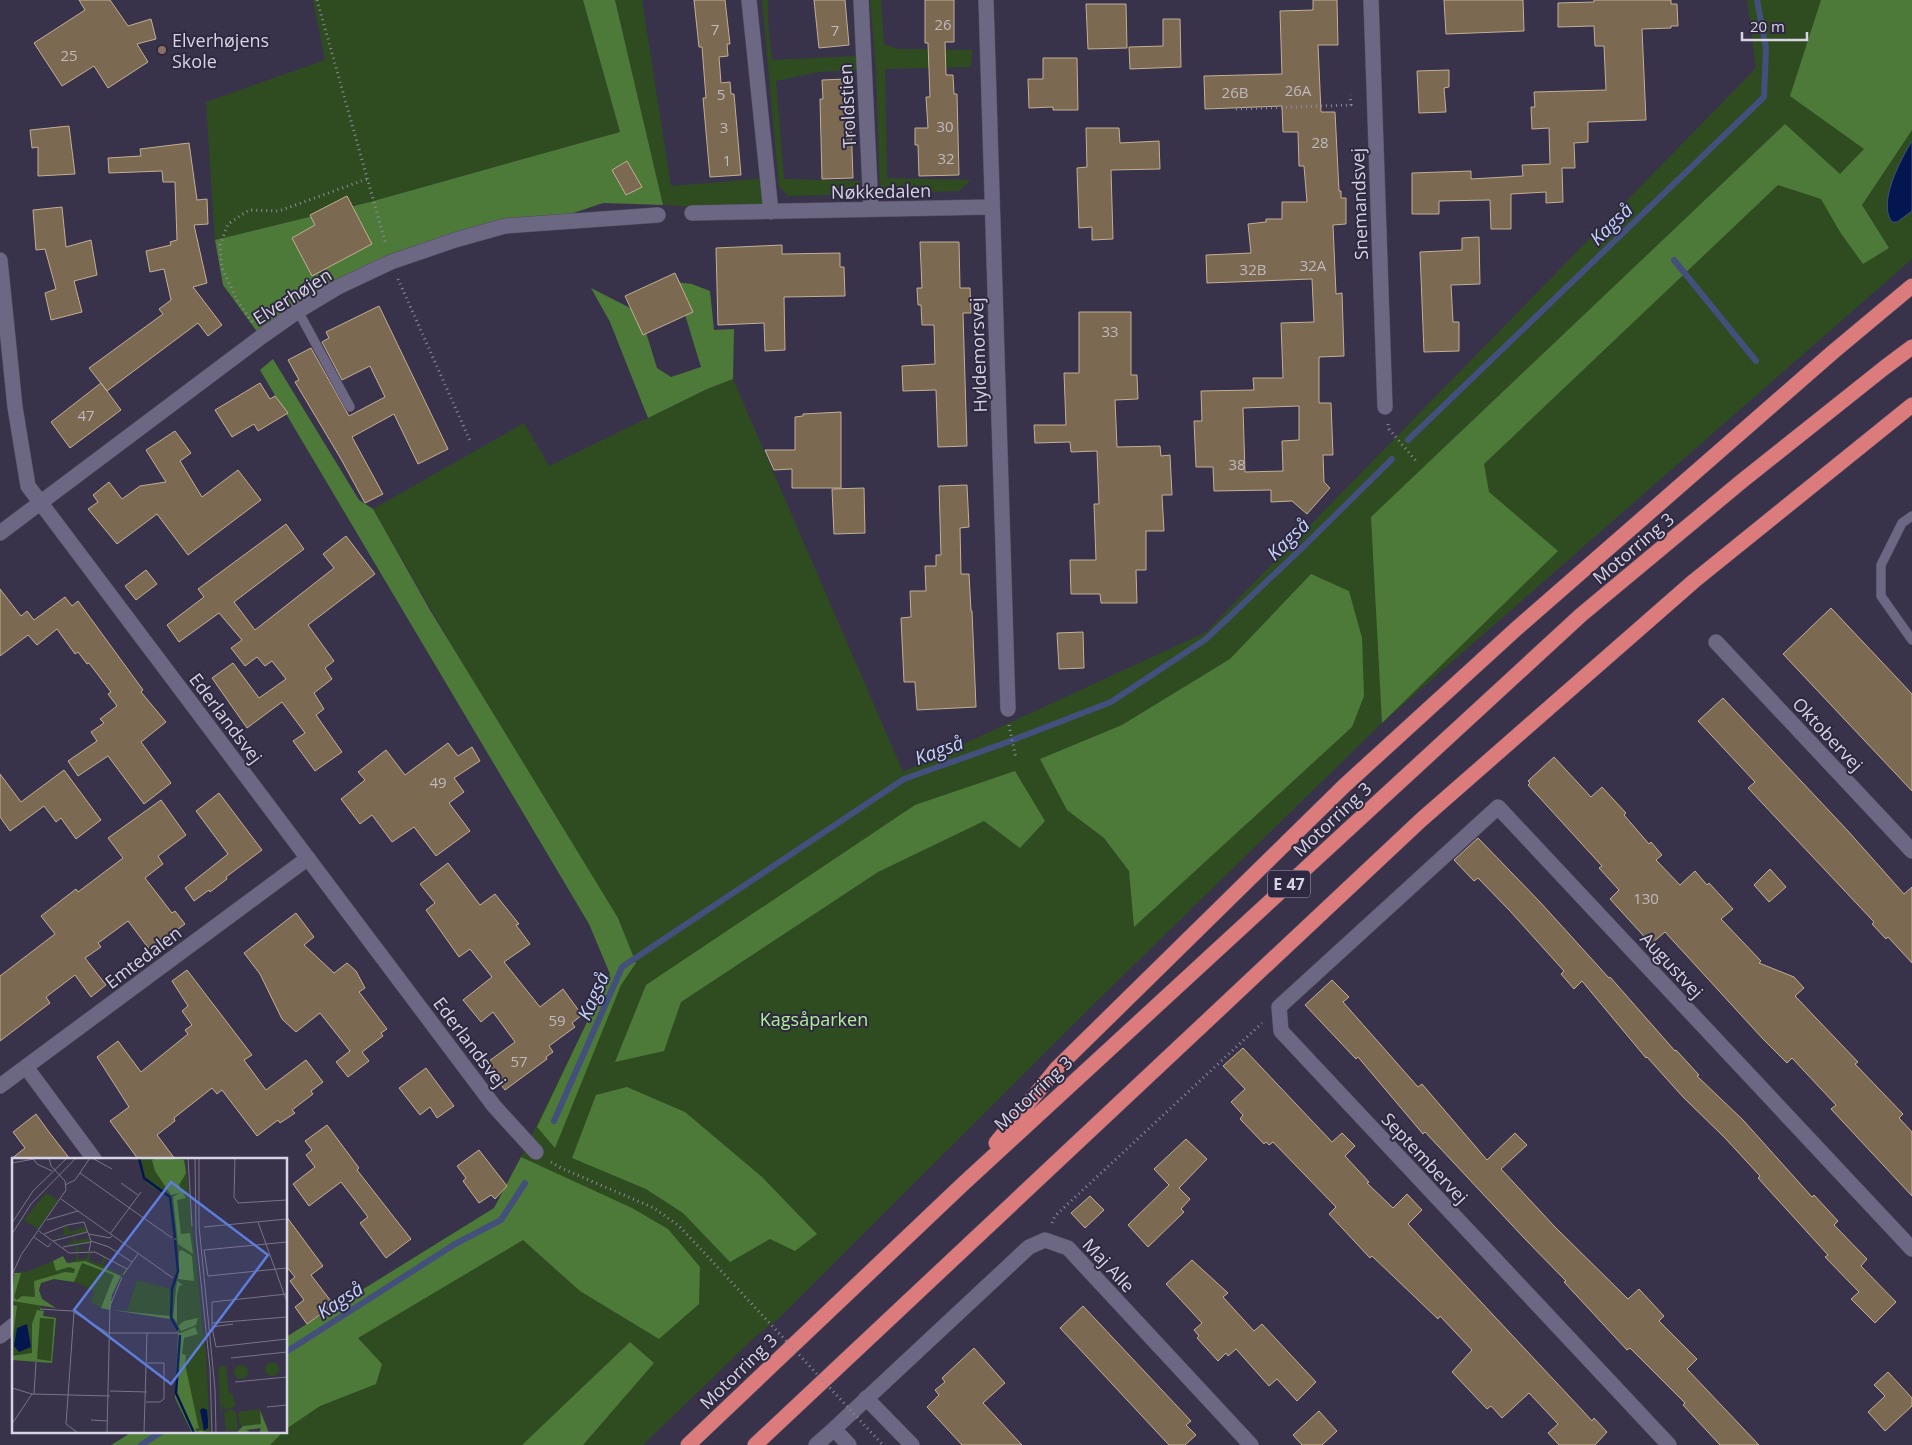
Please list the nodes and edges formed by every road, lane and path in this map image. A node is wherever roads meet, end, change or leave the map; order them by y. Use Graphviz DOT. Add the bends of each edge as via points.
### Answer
graph roads {
  1 [pos="318,0"];
  2 [pos="749,0"];
  3 [pos="861,0"];
  4 [pos="986,0"];
  5 [pos="1371,0"];
  6 [pos="1350,95"];
  7 [pos="1236,109"];
  8 [pos="367,179"];
  9 [pos="991,207"];
  10 [pos="871,210"];
  11 [pos="771,212"];
  12 [pos="692,213"];
  13 [pos="658,215"];
  14 [pos="0,260"];
  15 [pos="391,262"];
  16 [pos="1912,286"];
  17 [pos="1912,296"];
  18 [pos="298,311"];
  19 [pos="261,337"];
  20 [pos="1912,340"];
  21 [pos="1912,347"];
  22 [pos="1833,352"];
  23 [pos="1884,368"];
  24 [pos="1912,404"];
  25 [pos="1385,406"];
  26 [pos="350,407"];
  27 [pos="1389,429"];
  28 [pos="471,442"];
  29 [pos="1416,461"];
  30 [pos="40,503"];
  31 [pos="1912,516"];
  32 [pos="0,533"];
  33 [pos="1912,640"];
  34 [pos="1716,642"];
  35 [pos="1008,709"];
  36 [pos="1009,732"];
  37 [pos="1016,759"];
  38 [pos="1912,851"];
  39 [pos="308,858"];
  40 [pos="1279,1007"];
  41 [pos="26,1067"];
  42 [pos="0,1086"];
  43 [pos="536,1152"];
  44 [pos="93,1158"];
  45 [pos="561,1168"];
  46 [pos="963,1184"];
  47 [pos="1046,1240"];
  48 [pos="1912,1249"];
  49 [pos="12,1327"];
  50 [pos="0,1336"];
  51 [pos="866,1398"];
  52 [pos="834,1429"];
  53 [pos="688,1445"];
  54 [pos="755,1445"];
  55 [pos="816,1445"];
  56 [pos="849,1445"];
  57 [pos="883,1445"];
  58 [pos="912,1445"];
  59 [pos="1251,1445"];
  60 [pos="1669,1445"];
  1 -- 8 [label="path"];
  2 -- 11 [label="street"];
  3 -- 10 [label="street, Troldstien"];
  4 -- 9 [label="street, Hyldemorsvej"];
  5 -- 25 [label="street, Snemandsvej"];
  6 -- 7 [label="path" via="1351,105"];
  8 -- 15 [label="path"];
  8 -- 19 [label="path" via="279,211 249,210 228,224 220,244 222,268 237,300"];
  9 -- 10 [label="street, Nøkkedalen"];
  9 -- 35 [label="street, Hyldemorsvej"];
  10 -- 11 [label="street, Nøkkedalen"];
  11 -- 12 [label="street, Nøkkedalen"];
  13 -- 15 [label="street, Elverhøjen" via="505,226"];
  14 -- 30 [label="street, Ederlandsvej" via="26,477 28,486"];
  15 -- 18 [label="street, Elverhøjen" via="338,287"];
  15 -- 28 [label="path"];
  16 -- 22 [label="highway"];
  17 -- 22 [label="highway"];
  18 -- 19 [label="street, Elverhøjen"];
  18 -- 26 [label="lane"];
  19 -- 30 [label="street, Elverhøjen"];
  20 -- 23 [label="highway"];
  21 -- 23 [label="highway, Motorring 3 / E 47"];
  22 -- 46 [label="highway" via="1516,628 1344,786 1057,1068"];
  23 -- 46 [label="highway, Motorring 3 / E 47" via="1581,615"];
  24 -- 54 [label="highway, E 47" via="1694,581 1421,820"];
  27 -- 29 [label="path"];
  30 -- 32 [label="street, Elverhøjen"];
  30 -- 39 [label="street, Ederlandsvej"];
  31 -- 33 [label="lane" via="1902,523 1881,565 1880,596"];
  34 -- 38 [label="street, Oktobervej"];
  36 -- 37 [label="path"];
  39 -- 41 [label="street, Emtedalen"];
  39 -- 43 [label="street, Ederlandsvej" via="494,1106"];
  40 -- 47 [label="path" via="1055,1216"];
  40 -- 48 [label="street, Augustvej" via="1498,806"];
  40 -- 60 [label="street, Septembervej" via="1281,1031"];
  41 -- 42 [label="street, Emtedalen"];
  41 -- 44 [label="street"];
  45 -- 57 [label="path, bridge" via="654,1208 678,1225"];
  46 -- 53 [label="highway, Motorring 3 / E 47"];
  47 -- 51 [label="street" via="1029,1247"];
  47 -- 59 [label="street, Maj Alle" via="1068,1248"];
  49 -- 50 [label="street"];
  51 -- 52 [label="street"];
  51 -- 58 [label="street"];
  52 -- 55 [label="street"];
  52 -- 56 [label="street"];
}
